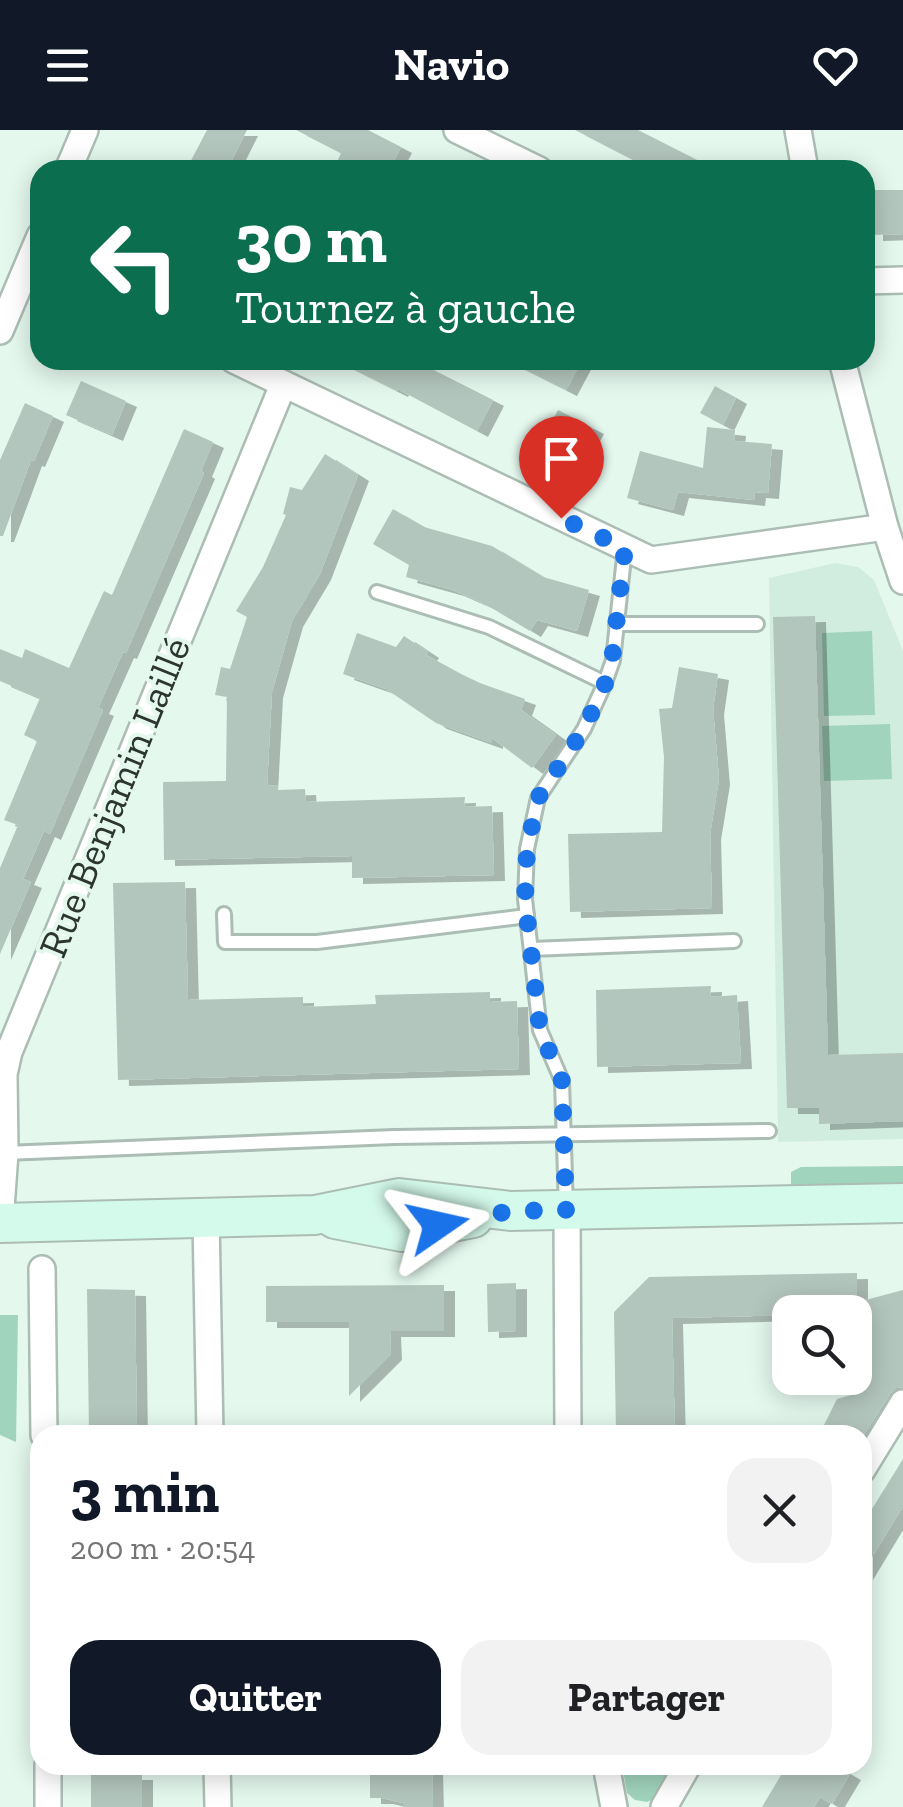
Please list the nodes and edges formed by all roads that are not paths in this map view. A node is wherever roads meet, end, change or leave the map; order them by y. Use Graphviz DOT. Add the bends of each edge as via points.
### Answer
graph roads {
  1 [pos="86,130"];
  2 [pos="457,130"];
  3 [pos="798,130"];
  4 [pos="72,160"];
  5 [pos="519,160"];
  6 [pos="803,160"];
  7 [pos="30,267"];
  8 [pos="903,280"];
  9 [pos="875,281"];
  10 [pos="0,331"];
  11 [pos="254,370"];
  12 [pos="845,370"];
  13 [pos="283,385"];
  14 [pos="884,527"];
  15 [pos="625,548"];
  16 [pos="903,580"];
  17 [pos="377,592"];
  18 [pos="616,624"];
  19 [pos="756,624"];
  20 [pos="605,684"];
  21 [pos="224,914"];
  22 [pos="526,916"];
  23 [pos="734,941"];
  24 [pos="531,949"];
  25 [pos="769,1131"];
  26 [pos="562,1134"];
  27 [pos="4,1153"];
  28 [pos="903,1203"];
  29 [pos="566,1210"];
  30 [pos="206,1218"];
  31 [pos="0,1222"];
  32 [pos="42,1269"];
  33 [pos="903,1403"];
  34 [pos="44,1425"];
  35 [pos="210,1425"];
  36 [pos="568,1425"];
  37 [pos="872,1454"];
  38 [pos="48,1775"];
  39 [pos="217,1775"];
  40 [pos="608,1775"];
  41 [pos="682,1775"];
  42 [pos="48,1807"];
  43 [pos="218,1807"];
  44 [pos="614,1807"];
  45 [pos="664,1807"];
  1 -- 4 [label="street"];
  2 -- 5 [label="street"];
  3 -- 6 [label="street"];
  7 -- 10 [label="street"];
  8 -- 9 [label="street"];
  11 -- 13 [label="street"];
  12 -- 14 [label="street"];
  13 -- 15 [label="street"];
  13 -- 27 [label="street, Rue Benjamin Laillé" via="9,1052"];
  14 -- 15 [label="street" via="651,560"];
  14 -- 16 [label="street"];
  15 -- 18 [label="lane"];
  17 -- 20 [label="lane" via="489,627"];
  18 -- 19 [label="lane"];
  18 -- 20 [label="lane"];
  20 -- 22 [label="lane" via="538,798 527,849"];
  21 -- 22 [label="lane" via="225,942 317,942"];
  22 -- 24 [label="lane"];
  23 -- 24 [label="lane"];
  24 -- 26 [label="lane" via="540,1030 562,1081"];
  25 -- 26 [label="lane"];
  26 -- 27 [label="lane"];
  26 -- 29 [label="lane"];
  27 -- 31 [label="street, Rue Benjamin Laillé"];
  28 -- 29 [label="street"];
  29 -- 30 [label="street" via="510,1211 399,1198 315,1215"];
  29 -- 36 [label="street"];
  30 -- 31 [label="street"];
  30 -- 35 [label="street"];
  32 -- 34 [label="street"];
  33 -- 37 [label="street"];
  38 -- 42 [label="street"];
  39 -- 43 [label="street"];
  40 -- 44 [label="street"];
  41 -- 45 [label="street"];
}
